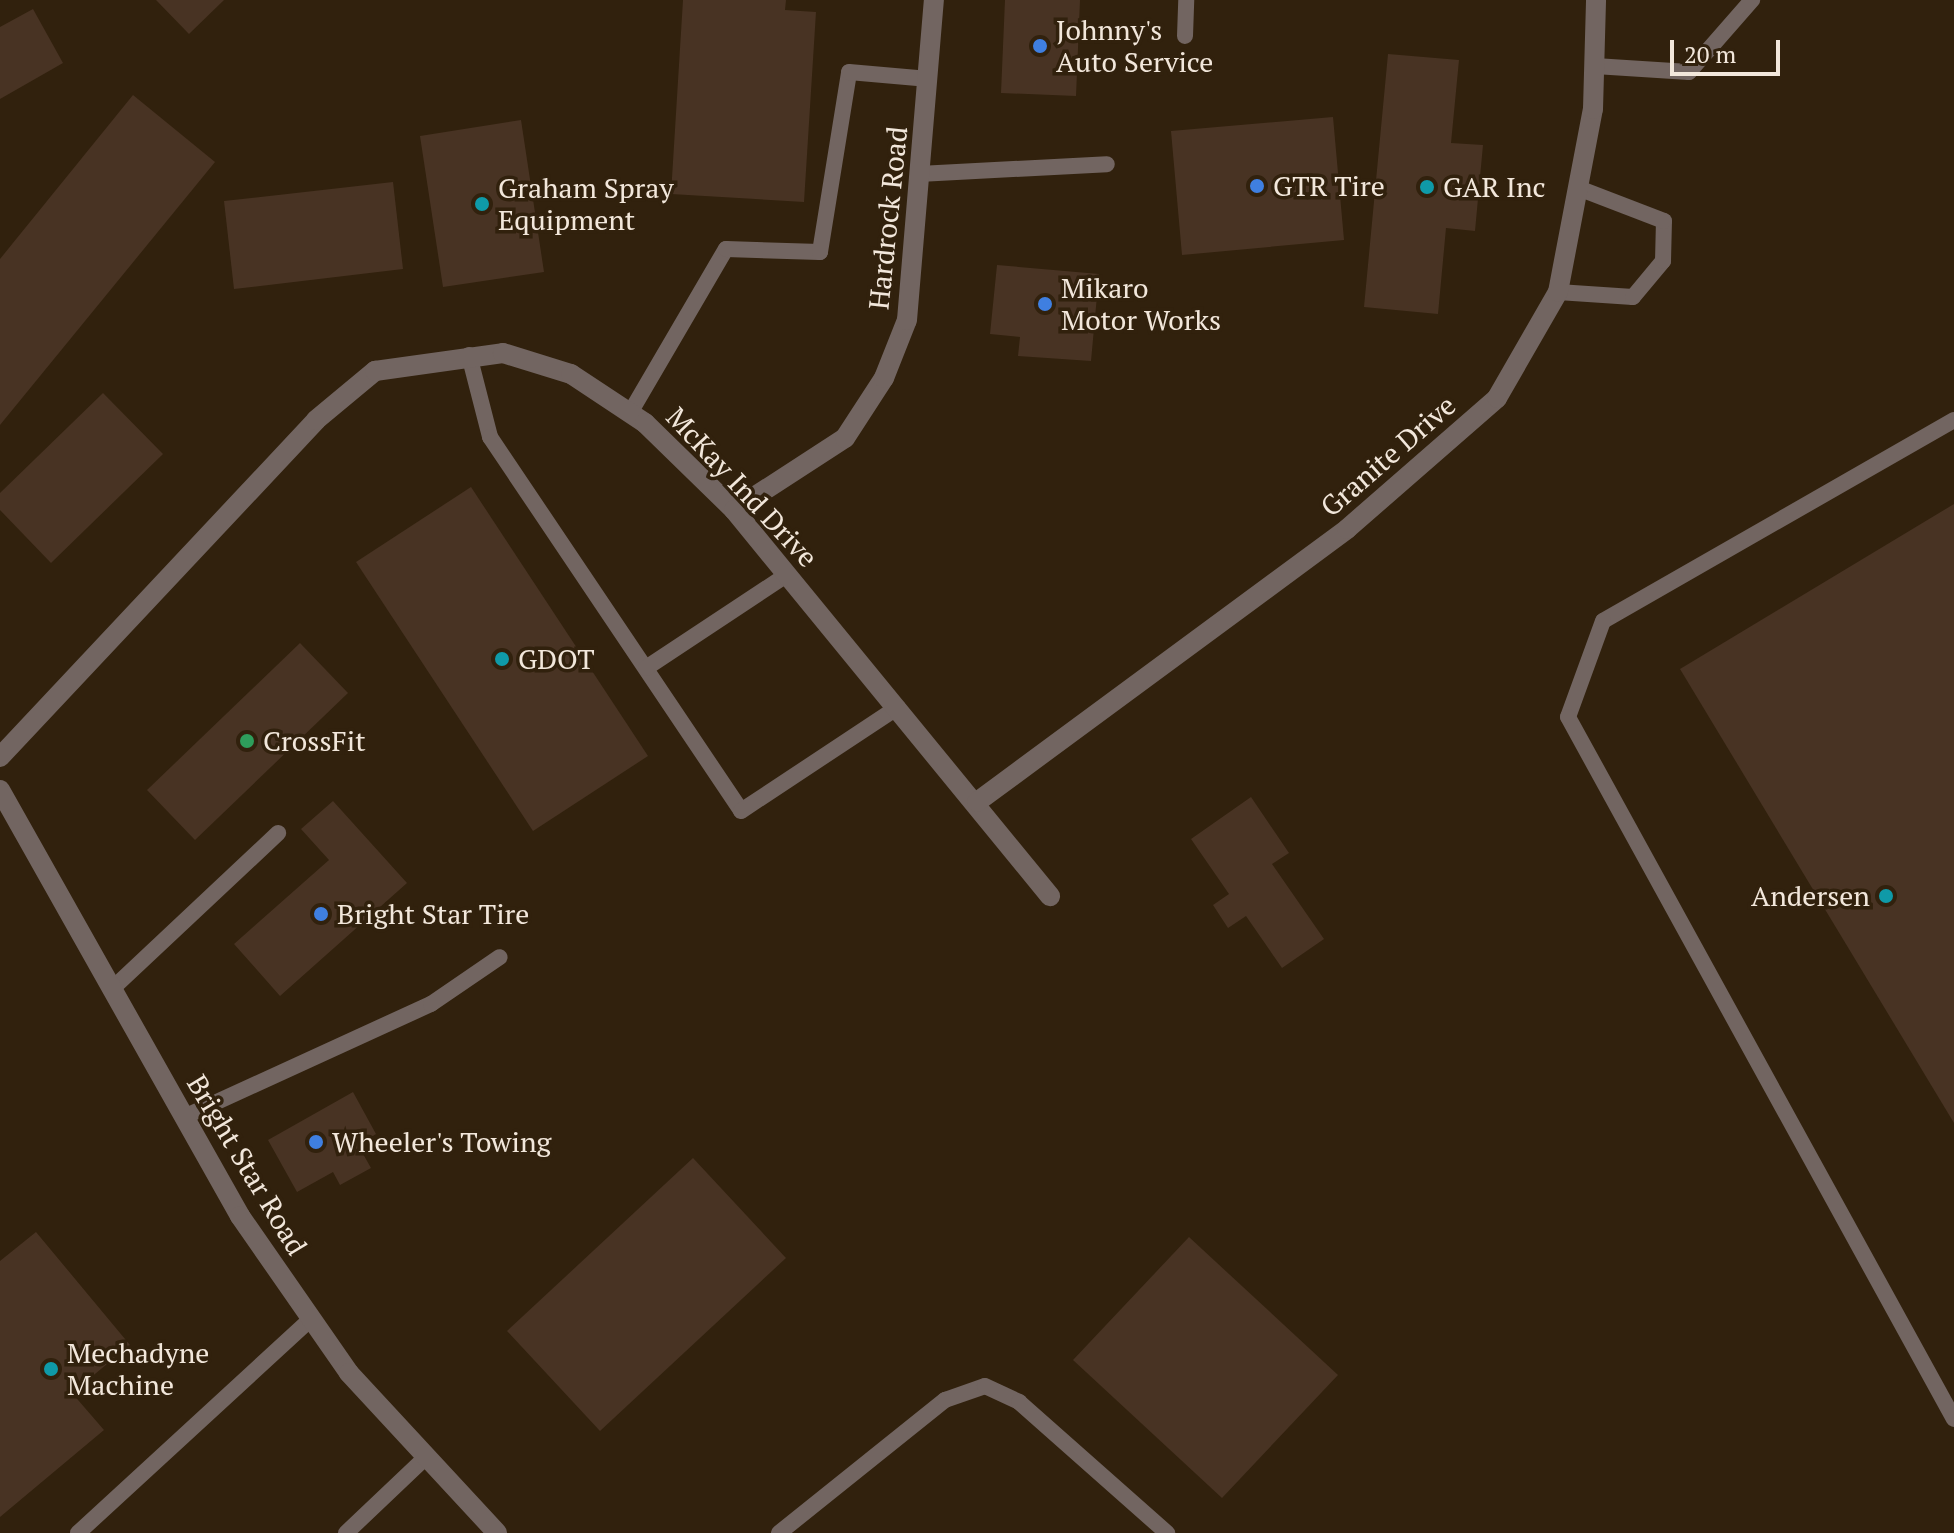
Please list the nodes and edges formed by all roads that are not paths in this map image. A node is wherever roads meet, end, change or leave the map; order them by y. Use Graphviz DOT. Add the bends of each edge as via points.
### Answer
graph roads {
  1 [pos="934,0"];
  2 [pos="1186,0"];
  3 [pos="1596,0"];
  4 [pos="1752,0"];
  5 [pos="1185,36"];
  6 [pos="1595,66"];
  7 [pos="929,79"];
  8 [pos="1107,164"];
  9 [pos="919,174"];
  10 [pos="1578,188"];
  11 [pos="1558,292"];
  12 [pos="469,355"];
  13 [pos="630,413"];
  14 [pos="1954,420"];
  15 [pos="734,510"];
  16 [pos="788,574"];
  17 [pos="646,668"];
  18 [pos="898,707"];
  19 [pos="0,757"];
  20 [pos="0,790"];
  21 [pos="977,802"];
  22 [pos="278,833"];
  23 [pos="1050,896"];
  24 [pos="500,957"];
  25 [pos="112,989"];
  26 [pos="184,1117"];
  27 [pos="311,1319"];
  28 [pos="1954,1419"];
  29 [pos="426,1457"];
  30 [pos="78,1533"];
  31 [pos="346,1533"];
  32 [pos="497,1533"];
  33 [pos="779,1533"];
  34 [pos="1167,1533"];
  1 -- 7 [label="street, Hardrock Road"];
  2 -- 5 [label="lane"];
  3 -- 6 [label="street, Granite Drive"];
  4 -- 6 [label="lane" via="1689,72"];
  6 -- 10 [label="street, Granite Drive"];
  7 -- 9 [label="street, Hardrock Road"];
  7 -- 13 [label="lane" via="849,72 820,252 726,249"];
  8 -- 9 [label="lane"];
  9 -- 15 [label="street, Hardrock Road" via="907,320 884,378 845,438"];
  10 -- 11 [label="street, Granite Drive"];
  10 -- 11 [label="lane" via="1664,221 1663,261 1633,297"];
  11 -- 21 [label="street, Granite Drive" via="1497,398 1474,419 1347,529"];
  12 -- 13 [label="street, McKay Ind Drive" via="503,353 571,374"];
  12 -- 17 [label="lane" via="490,437"];
  12 -- 19 [label="street, McKay Ind Drive" via="375,371 316,420"];
  13 -- 15 [label="street, McKay Ind Drive"];
  14 -- 28 [label="lane" via="1603,621 1568,717"];
  15 -- 16 [label="street, McKay Ind Drive"];
  16 -- 17 [label="lane"];
  16 -- 18 [label="street, McKay Ind Drive"];
  17 -- 18 [label="lane" via="741,811"];
  18 -- 21 [label="street, McKay Ind Drive"];
  20 -- 25 [label="street, Bright Star Road"];
  21 -- 23 [label="street, McKay Ind Drive"];
  22 -- 25 [label="lane"];
  24 -- 26 [label="lane" via="431,1004"];
  25 -- 26 [label="street, Bright Star Road"];
  26 -- 27 [label="street, Bright Star Road" via="240,1216"];
  27 -- 29 [label="street, Bright Star Road" via="349,1373"];
  27 -- 30 [label="lane"];
  29 -- 31 [label="lane"];
  29 -- 32 [label="street, Bright Star Road"];
  33 -- 34 [label="lane" via="945,1400 985,1386 1019,1402"];
}
